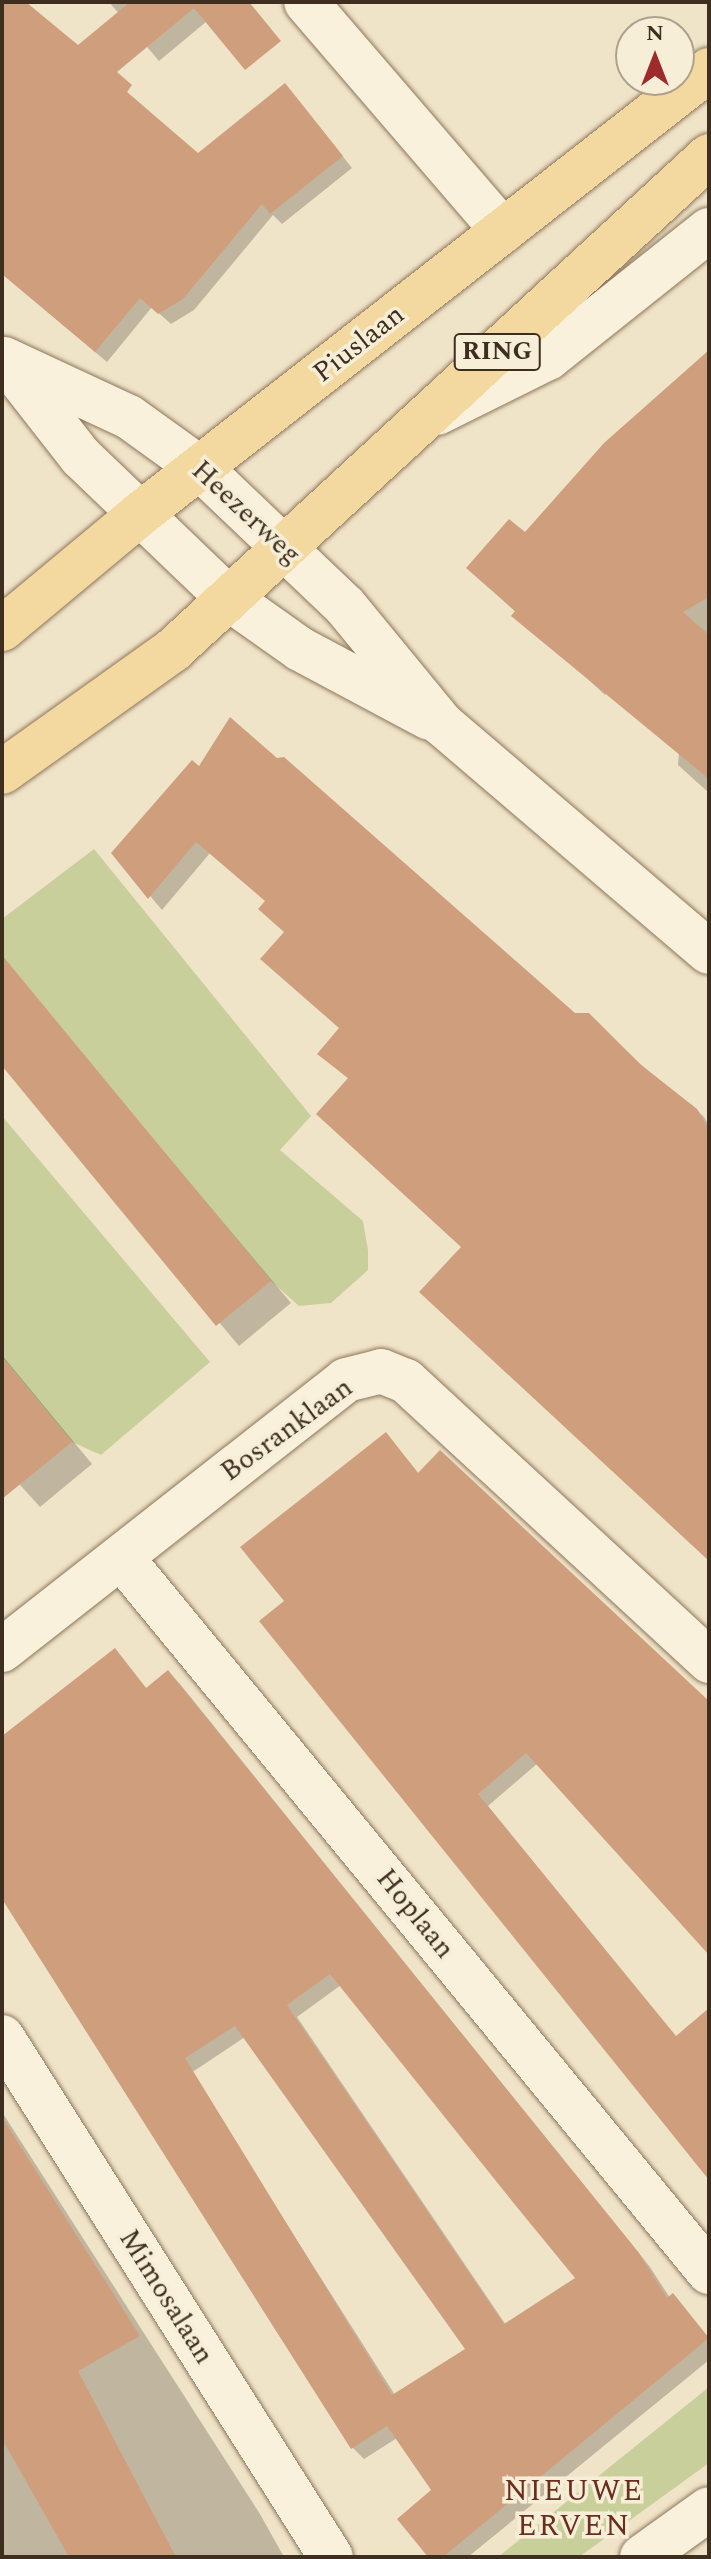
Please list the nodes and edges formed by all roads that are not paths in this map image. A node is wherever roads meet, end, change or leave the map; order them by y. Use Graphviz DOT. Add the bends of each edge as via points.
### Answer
graph roads {
  1 [pos="306,2"];
  2 [pos="709,70"];
  3 [pos="709,156"];
  4 [pos="709,230"];
  5 [pos="503,231"];
  6 [pos="3,357"];
  7 [pos="424,420"];
  8 [pos="200,468"];
  9 [pos="140,514"];
  10 [pos="283,546"];
  11 [pos="228,598"];
  12 [pos="6,625"];
  13 [pos="442,724"];
  14 [pos="2,772"];
  15 [pos="709,952"];
  16 [pos="121,1557"];
  17 [pos="2,1650"];
  18 [pos="709,1661"];
  19 [pos="2,2037"];
  20 [pos="709,2272"];
  21 [pos="709,2509"];
  22 [pos="331,2557"];
  23 [pos="642,2557"];
  1 -- 5 [label="street"];
  2 -- 5 [label="main road, Piuslaan"];
  3 -- 7 [label="main road, RING"];
  4 -- 7 [label="street" via="548,358"];
  5 -- 8 [label="main road, Piuslaan"];
  6 -- 8 [label="street, Heezerweg" via="129,417"];
  6 -- 9 [label="street, Heezerweg" via="50,421"];
  7 -- 10 [label="main road, RING"];
  8 -- 9 [label="main road, Piuslaan"];
  8 -- 10 [label="street, Heezerweg"];
  9 -- 11 [label="street, Heezerweg"];
  9 -- 12 [label="main road, Piuslaan"];
  10 -- 11 [label="main road, RING"];
  10 -- 13 [label="street, Heezerweg" via="345,606"];
  11 -- 13 [label="street, Heezerweg" via="300,649"];
  11 -- 14 [label="main road, RING" via="173,650"];
  13 -- 15 [label="street, Heezerweg"];
  16 -- 17 [label="street, Bosranklaan"];
  16 -- 18 [label="street, Bosranklaan" via="346,1380 381,1371 406,1381"];
  16 -- 20 [label="street, Hoplaan"];
  19 -- 22 [label="street, Mimosalaan"];
  21 -- 23 [label="street"];
}
